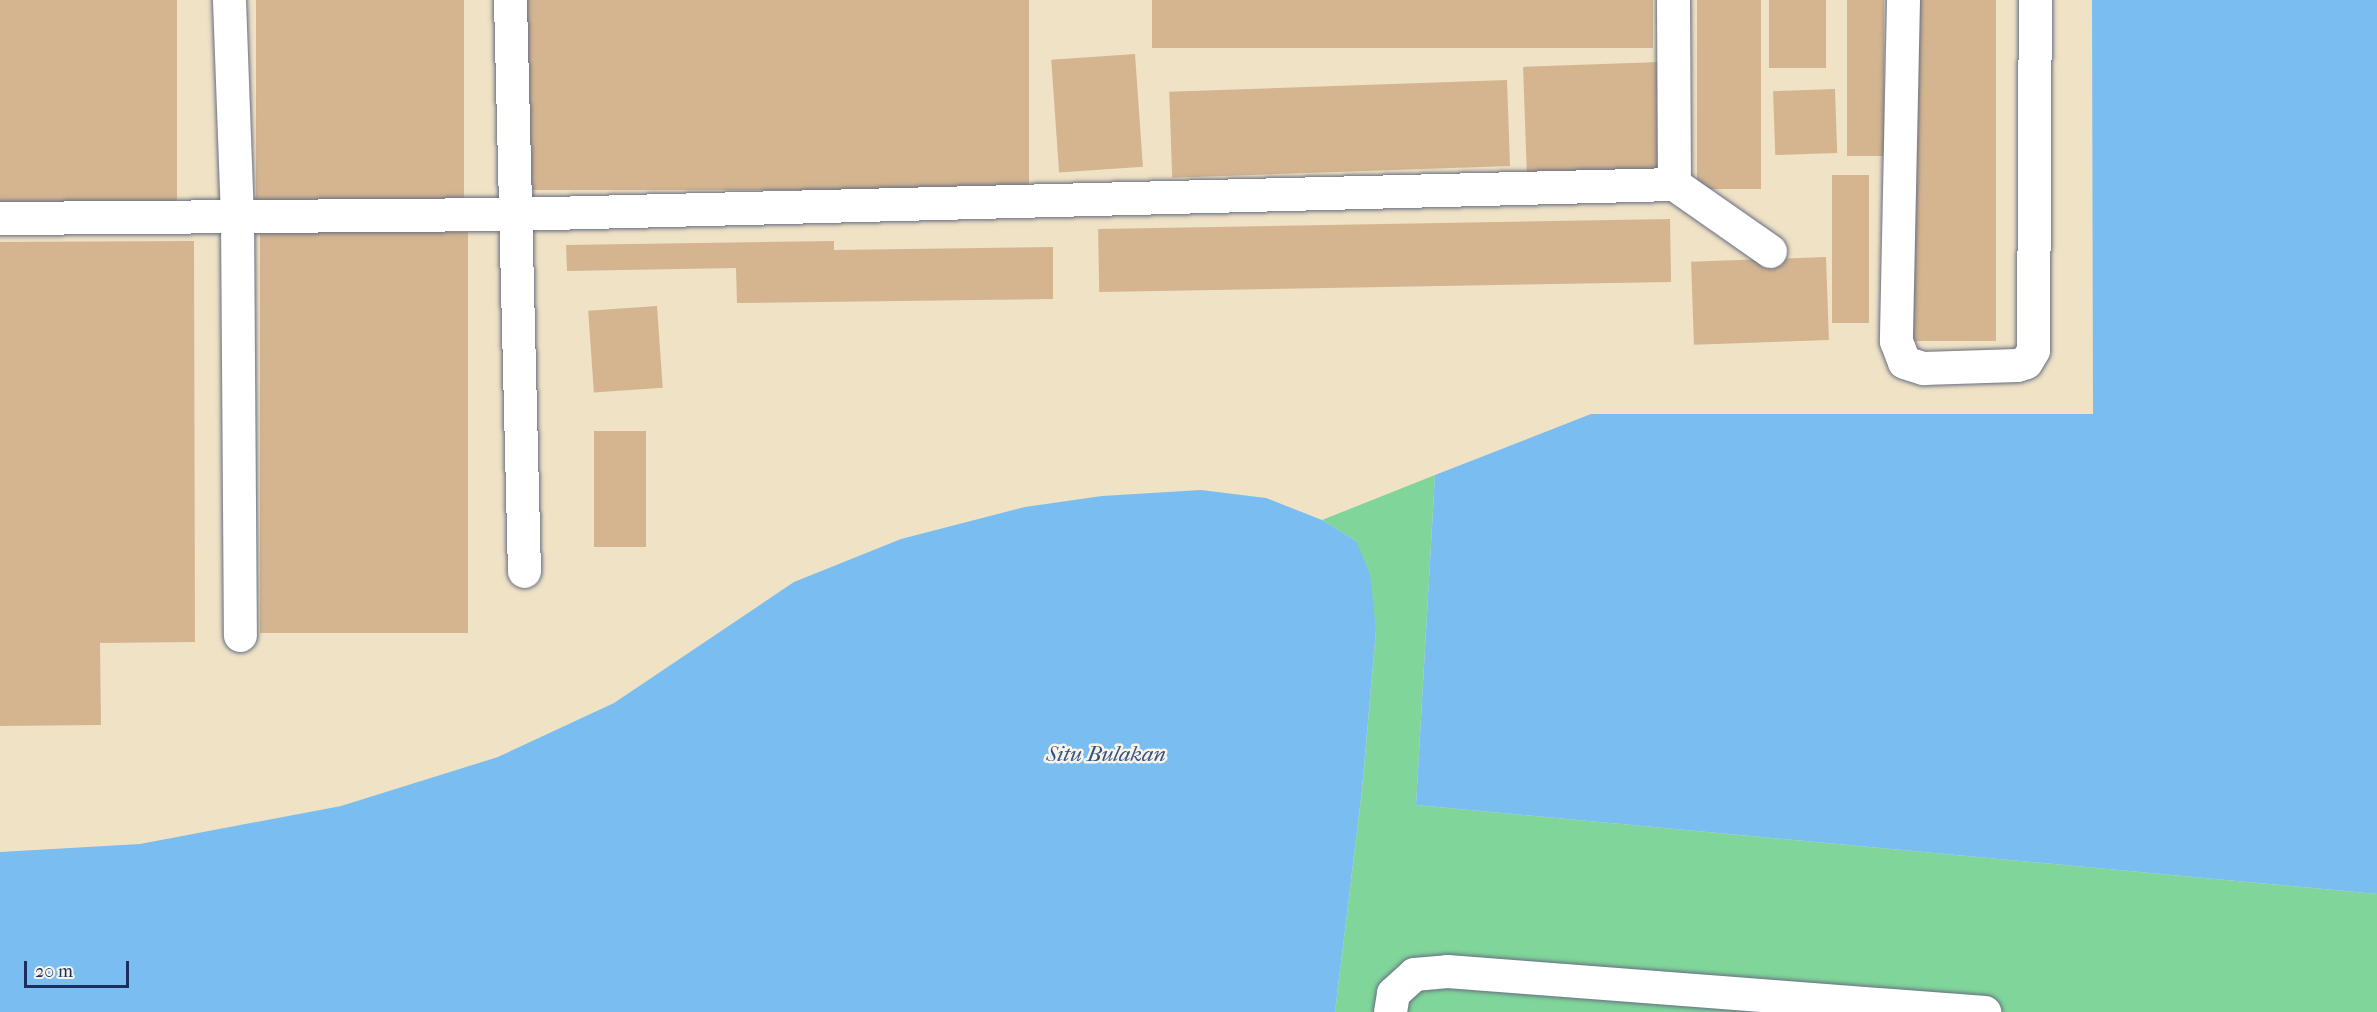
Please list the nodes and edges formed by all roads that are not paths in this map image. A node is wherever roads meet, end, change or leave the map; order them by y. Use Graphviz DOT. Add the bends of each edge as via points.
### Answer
graph roads {
  1 [pos="229,0"];
  2 [pos="510,0"];
  3 [pos="1673,0"];
  4 [pos="1903,0"];
  5 [pos="2035,0"];
  6 [pos="1674,184"];
  7 [pos="512,214"];
  8 [pos="0,218"];
  9 [pos="237,218"];
  10 [pos="1770,251"];
  11 [pos="524,571"];
  12 [pos="240,634"];
  13 [pos="1390,1012"];
  14 [pos="1984,1012"];
  1 -- 9 [label="street"];
  2 -- 7 [label="street"];
  3 -- 6 [label="street"];
  4 -- 5 [label="street" via="1896,341 1904,362 1923,368 2017,365 2026,362 2033,350"];
  6 -- 7 [label="street"];
  6 -- 10 [label="street"];
  7 -- 9 [label="street"];
  7 -- 11 [label="street"];
  8 -- 9 [label="street"];
  9 -- 12 [label="street"];
  13 -- 14 [label="street" via="1393,993 1414,974 1447,971"];
}
